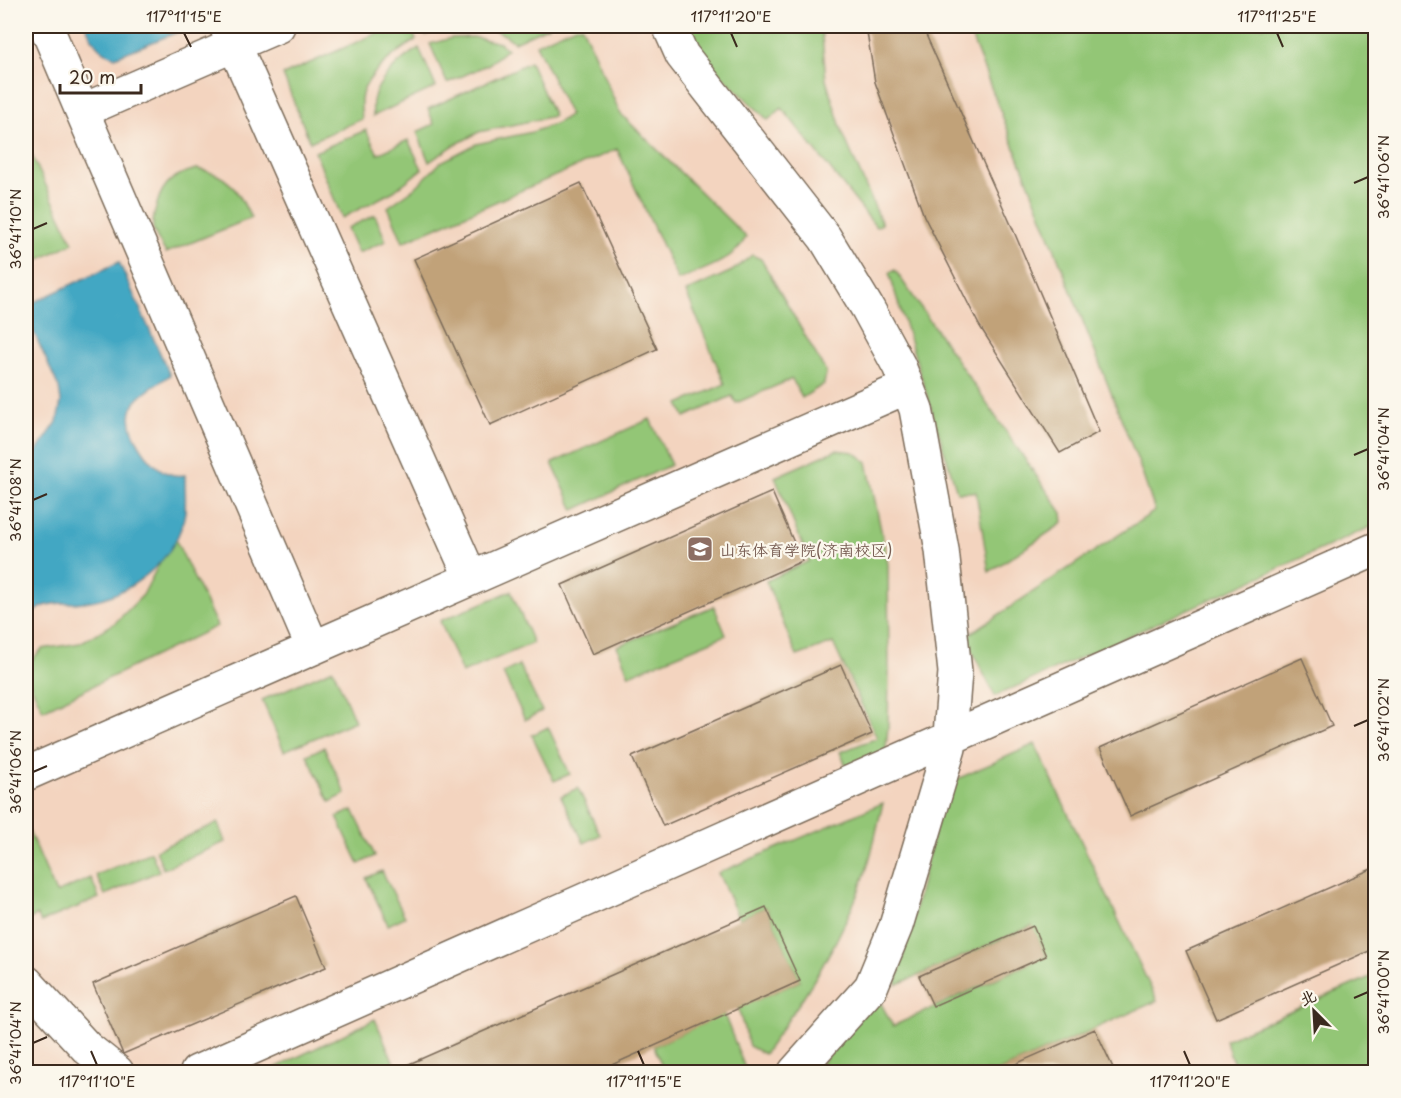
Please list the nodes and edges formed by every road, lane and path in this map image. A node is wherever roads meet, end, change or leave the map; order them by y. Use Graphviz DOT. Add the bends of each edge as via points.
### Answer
graph roads {
  1 [pos="46,26"];
  2 [pos="278,26"];
  3 [pos="669,26"];
  4 [pos="231,35"];
  5 [pos="82,111"];
  6 [pos="907,387"];
  7 [pos="1376,549"];
  8 [pos="471,578"];
  9 [pos="313,648"];
  10 [pos="950,738"];
  11 [pos="26,774"];
  12 [pos="26,982"];
  13 [pos="117,1072"];
  14 [pos="197,1072"];
  15 [pos="795,1072"];
  1 -- 5 [label="street"];
  2 -- 4 [label="street"];
  3 -- 6 [label="street" via="682,55 825,238 868,309"];
  4 -- 5 [label="street"];
  4 -- 8 [label="street"];
  5 -- 9 [label="street"];
  6 -- 8 [label="street"];
  6 -- 10 [label="street" via="916,409 942,550 955,672"];
  7 -- 10 [label="street"];
  8 -- 9 [label="street"];
  9 -- 11 [label="street"];
  10 -- 14 [label="street"];
  10 -- 15 [label="street" via="896,926 872,987"];
  12 -- 13 [label="street" via="87,1048"];
}
